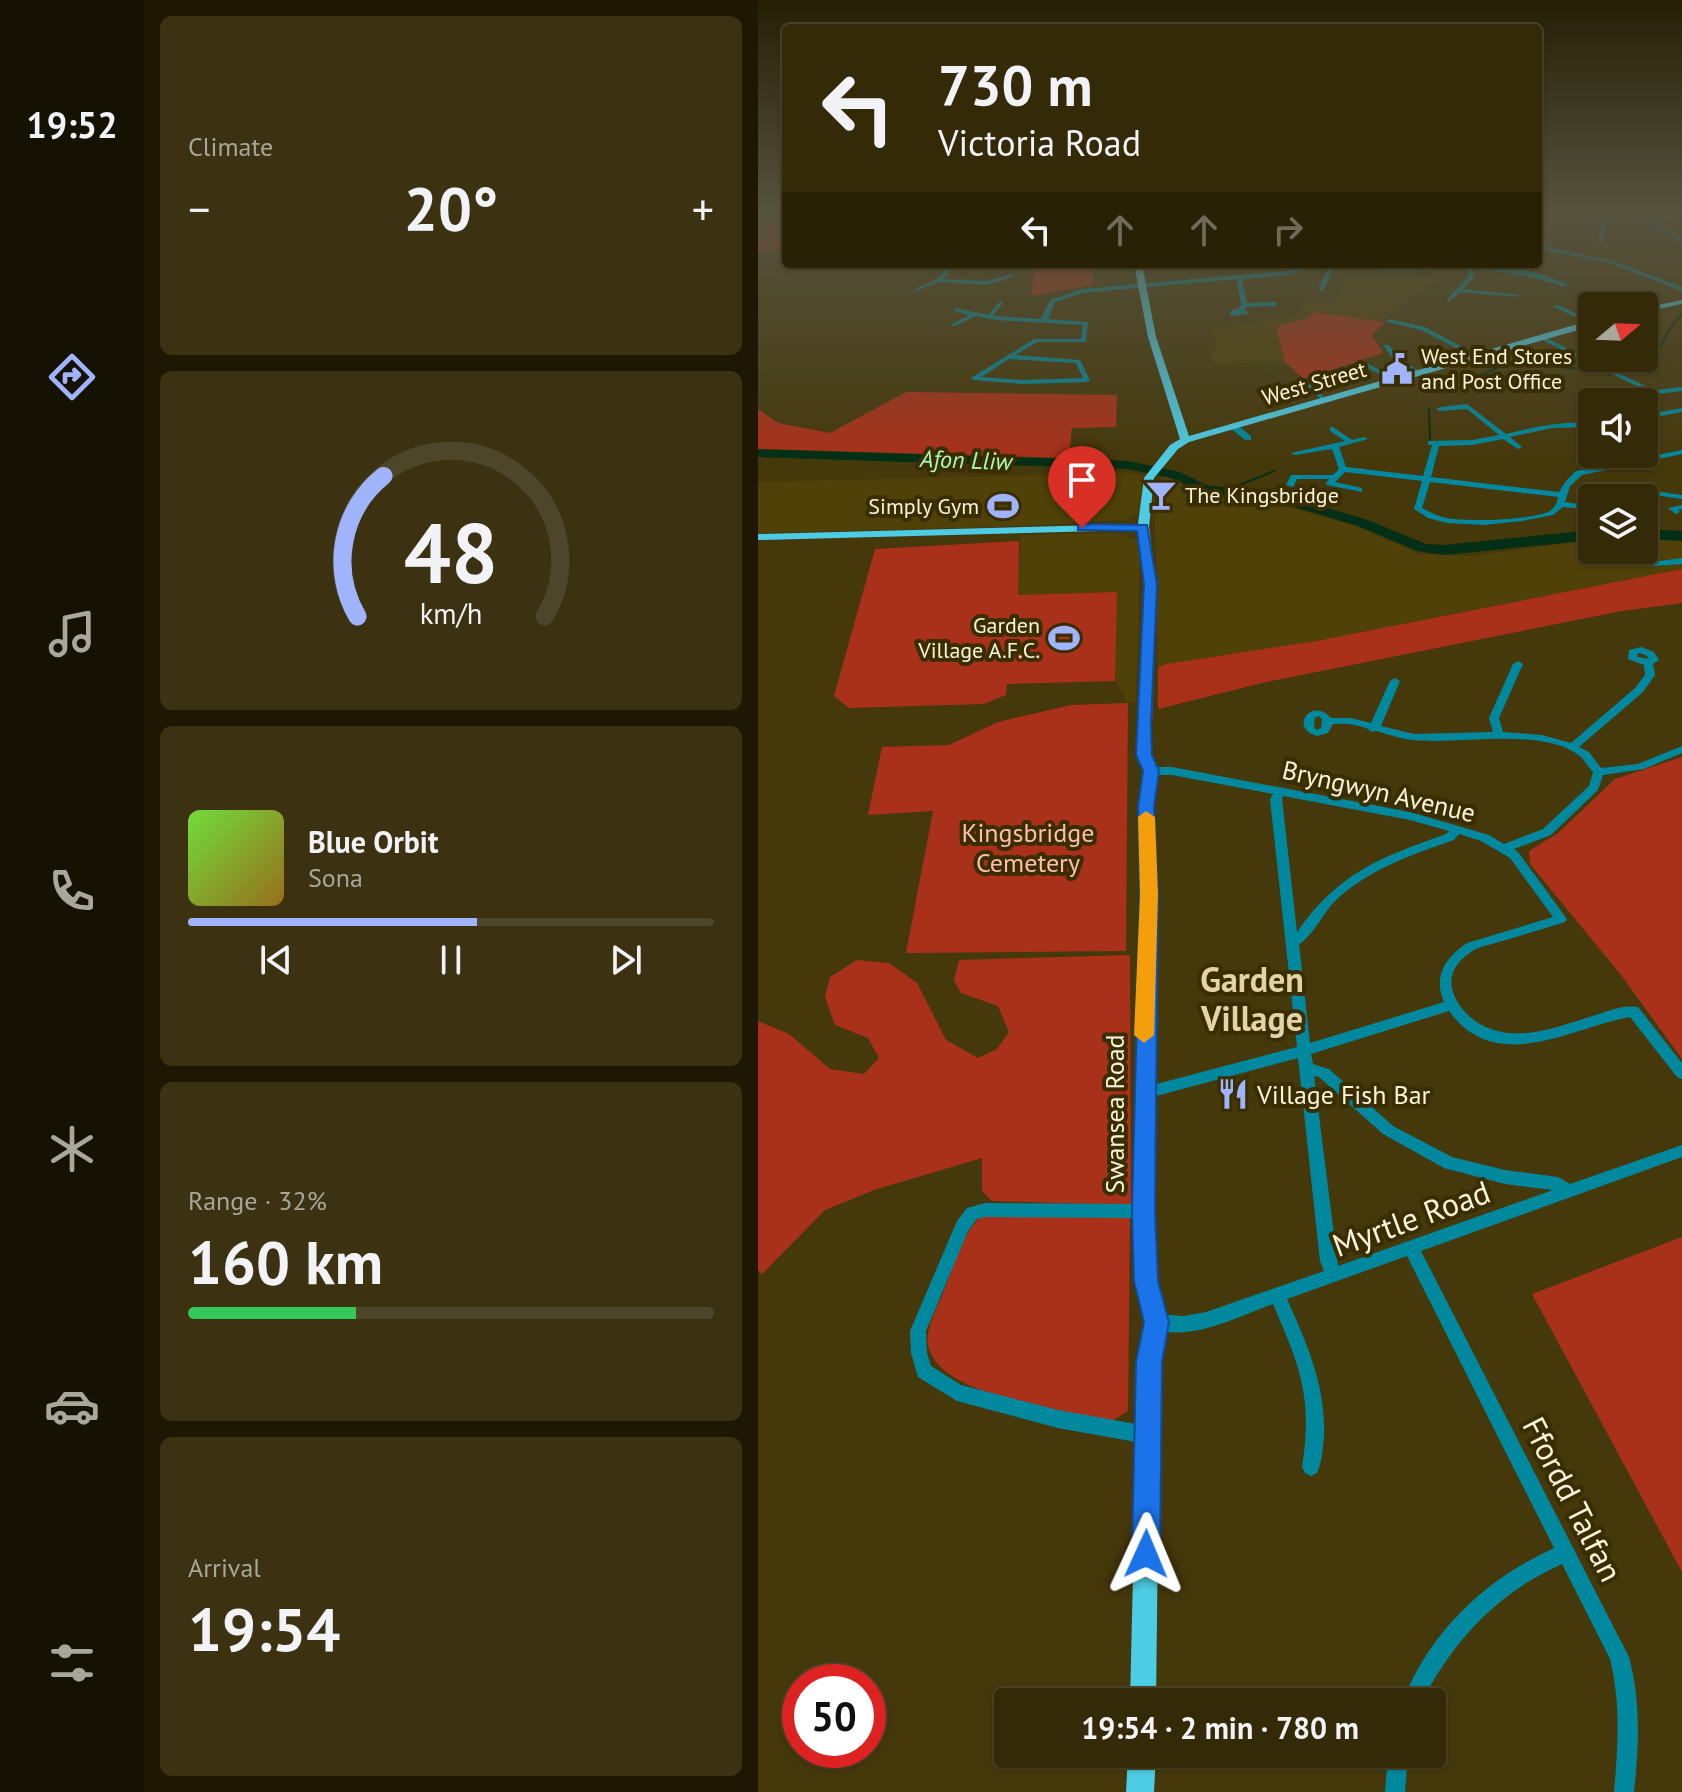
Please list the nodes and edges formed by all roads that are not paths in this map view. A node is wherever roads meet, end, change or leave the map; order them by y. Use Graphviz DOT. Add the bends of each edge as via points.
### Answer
graph roads {
  1 [pos="1072,295"];
  2 [pos="1143,295"];
  3 [pos="1241,295"];
  4 [pos="1454,295"];
  5 [pos="1449,300"];
  6 [pos="1682,302"];
  7 [pos="1000,303"];
  8 [pos="1275,304"];
  9 [pos="1556,306"];
  10 [pos="1658,307"];
  11 [pos="956,310"];
  12 [pos="974,315"];
  13 [pos="989,317"];
  14 [pos="1578,317"];
  15 [pos="1044,320"];
  16 [pos="1389,321"];
  17 [pos="953,325"];
  18 [pos="1578,327"];
  19 [pos="1540,337"];
  20 [pos="1391,347"];
  21 [pos="1474,355"];
  22 [pos="1008,357"];
  23 [pos="1418,372"];
  24 [pos="1393,379"];
  25 [pos="1682,389"];
  26 [pos="1322,398"];
  27 [pos="1440,409"];
  28 [pos="1682,410"];
  29 [pos="1658,414"];
  30 [pos="1578,424"];
  31 [pos="1233,426"];
  32 [pos="1333,429"];
  33 [pos="1505,437"];
  34 [pos="1248,438"];
  35 [pos="1364,439"];
  36 [pos="1185,440"];
  37 [pos="1297,440"];
  38 [pos="1351,442"];
  39 [pos="1335,446"];
  40 [pos="1518,447"];
  41 [pos="1682,452"];
  42 [pos="1295,453"];
  43 [pos="1310,454"];
  44 [pos="1672,454"];
  45 [pos="1658,455"];
  46 [pos="1682,461"];
  47 [pos="1596,468"];
  48 [pos="1343,469"];
  49 [pos="1336,477"];
  50 [pos="1427,478"];
  51 [pos="1290,485"];
  52 [pos="1359,490"];
  53 [pos="1658,495"];
  54 [pos="1682,497"];
  55 [pos="1561,499"];
  56 [pos="1578,504"];
  57 [pos="1143,527"];
  58 [pos="758,537"];
  59 [pos="1682,561"];
  60 [pos="1658,564"];
  61 [pos="1648,663"];
  62 [pos="1512,668"];
  63 [pos="1395,681"];
  64 [pos="1330,721"];
  65 [pos="1374,729"];
  66 [pos="1499,737"];
  67 [pos="1573,747"];
  68 [pos="1682,749"];
  69 [pos="1151,771"];
  70 [pos="1598,772"];
  71 [pos="1279,791"];
  72 [pos="1458,829"];
  73 [pos="1506,848"];
  74 [pos="1292,942"];
  75 [pos="1451,1005"];
  76 [pos="1306,1050"];
  77 [pos="1308,1068"];
  78 [pos="1682,1073"];
  79 [pos="1145,1093"];
  80 [pos="1682,1151"];
  81 [pos="1569,1191"];
  82 [pos="1144,1211"];
  83 [pos="1411,1247"];
  84 [pos="1334,1276"];
  85 [pos="1278,1296"];
  86 [pos="1157,1322"];
  87 [pos="1147,1435"];
  88 [pos="1311,1467"];
  89 [pos="1566,1552"];
  90 [pos="1143,1688"];
  91 [pos="1420,1688"];
  92 [pos="1141,1768"];
  93 [pos="1397,1768"];
  94 [pos="1140,1792"];
  95 [pos="1395,1792"];
  96 [pos="1624,1792"];
  1 -- 15 [label="street" via="1057,298"];
  2 -- 36 [label="main road"];
  3 -- 8 [label="street" via="1243,308"];
  4 -- 5 [label="street"];
  6 -- 10 [label="main road"];
  7 -- 13 [label="street"];
  9 -- 14 [label="street"];
  11 -- 12 [label="street"];
  12 -- 13 [label="street"];
  12 -- 17 [label="street"];
  13 -- 15 [label="street"];
  15 -- 22 [label="street" via="1086,323 1084,341 1036,340"];
  16 -- 21 [label="street" via="1423,328"];
  18 -- 19 [label="main road, West Street"];
  19 -- 21 [label="main road, West Street"];
  19 -- 25 [label="street" via="1656,392"];
  20 -- 23 [label="street" via="1398,361"];
  21 -- 23 [label="main road, West Street"];
  22 -- 22 [label="street" via="1078,361 1088,379 974,378"];
  23 -- 24 [label="main road, West Street"];
  24 -- 26 [label="main road, West Street"];
  24 -- 26 [label="street" via="1365,364 1304,381"];
  26 -- 31 [label="main road, West Street"];
  27 -- 33 [label="street" via="1468,406"];
  28 -- 29 [label="street"];
  30 -- 33 [label="street" via="1559,423"];
  31 -- 34 [label="street"];
  31 -- 36 [label="main road, West Street"];
  32 -- 38 [label="street"];
  33 -- 40 [label="street"];
  33 -- 50 [label="street" via="1464,447 1432,443"];
  35 -- 38 [label="street"];
  36 -- 57 [label="main road, Swansea Road" via="1149,478"];
  37 -- 43 [label="street"];
  38 -- 39 [label="street"];
  39 -- 43 [label="street"];
  39 -- 48 [label="street"];
  41 -- 44 [label="street"];
  42 -- 43 [label="street"];
  44 -- 45 [label="street"];
  44 -- 46 [label="street"];
  47 -- 55 [label="street" via="1579,473"];
  48 -- 49 [label="street"];
  48 -- 50 [label="street"];
  49 -- 51 [label="street" via="1306,474 1294,477"];
  49 -- 52 [label="street" via="1332,486"];
  50 -- 55 [label="street" via="1475,481"];
  50 -- 55 [label="street" via="1418,509 1437,517 1493,522 1553,513"];
  53 -- 54 [label="street"];
  55 -- 56 [label="street"];
  57 -- 58 [label="main road"];
  57 -- 69 [label="main road, Swansea Road" via="1150,584 1144,755"];
  59 -- 60 [label="street"];
  61 -- 67 [label="street" via="1650,675 1639,690"];
  62 -- 66 [label="street" via="1494,718"];
  63 -- 65 [label="street"];
  64 -- 65 [label="street"];
  65 -- 66 [label="street" via="1413,737"];
  66 -- 67 [label="street" via="1536,737"];
  67 -- 70 [label="street" via="1592,760"];
  68 -- 70 [label="street" via="1640,767"];
  69 -- 71 [label="street, Bryngwyn Avenue"];
  69 -- 79 [label="main road, Swansea Road" via="1146,784"];
  70 -- 73 [label="street" via="1594,787 1547,832"];
  71 -- 72 [label="street, Bryngwyn Avenue"];
  71 -- 74 [label="street"];
  72 -- 73 [label="street, Bryngwyn Avenue"];
  72 -- 74 [label="street" via="1450,837 1355,875"];
  73 -- 75 [label="street, Bryngwyn Avenue" via="1561,919 1458,954 1445,979"];
  74 -- 76 [label="street"];
  75 -- 76 [label="street"];
  75 -- 78 [label="street" via="1478,1029 1519,1041 1550,1037 1633,1011"];
  76 -- 77 [label="street"];
  76 -- 79 [label="street"];
  77 -- 81 [label="street" via="1324,1073 1388,1130 1449,1163 1558,1184"];
  77 -- 84 [label="street" via="1328,1261"];
  79 -- 82 [label="main road, Swansea Road"];
  80 -- 81 [label="street, Myrtle Road"];
  81 -- 83 [label="street, Myrtle Road"];
  82 -- 86 [label="main road, Swansea Road" via="1146,1281"];
  82 -- 87 [label="street" via="972,1213 918,1331 924,1371 957,1393"];
  83 -- 84 [label="street, Myrtle Road"];
  83 -- 89 [label="street, Ffordd Talfan"];
  84 -- 85 [label="street, Myrtle Road"];
  85 -- 86 [label="street, Myrtle Road" via="1197,1323"];
  85 -- 88 [label="street" via="1316,1393"];
  86 -- 87 [label="main road, Swansea Road" via="1149,1362"];
  87 -- 90 [label="main road, Swansea Road"];
  89 -- 91 [label="street" via="1542,1562 1469,1613 1447,1637"];
  89 -- 96 [label="street, Ffordd Talfan" via="1625,1676 1631,1723"];
  92 -- 94 [label="main road"];
  93 -- 95 [label="street"];
}
